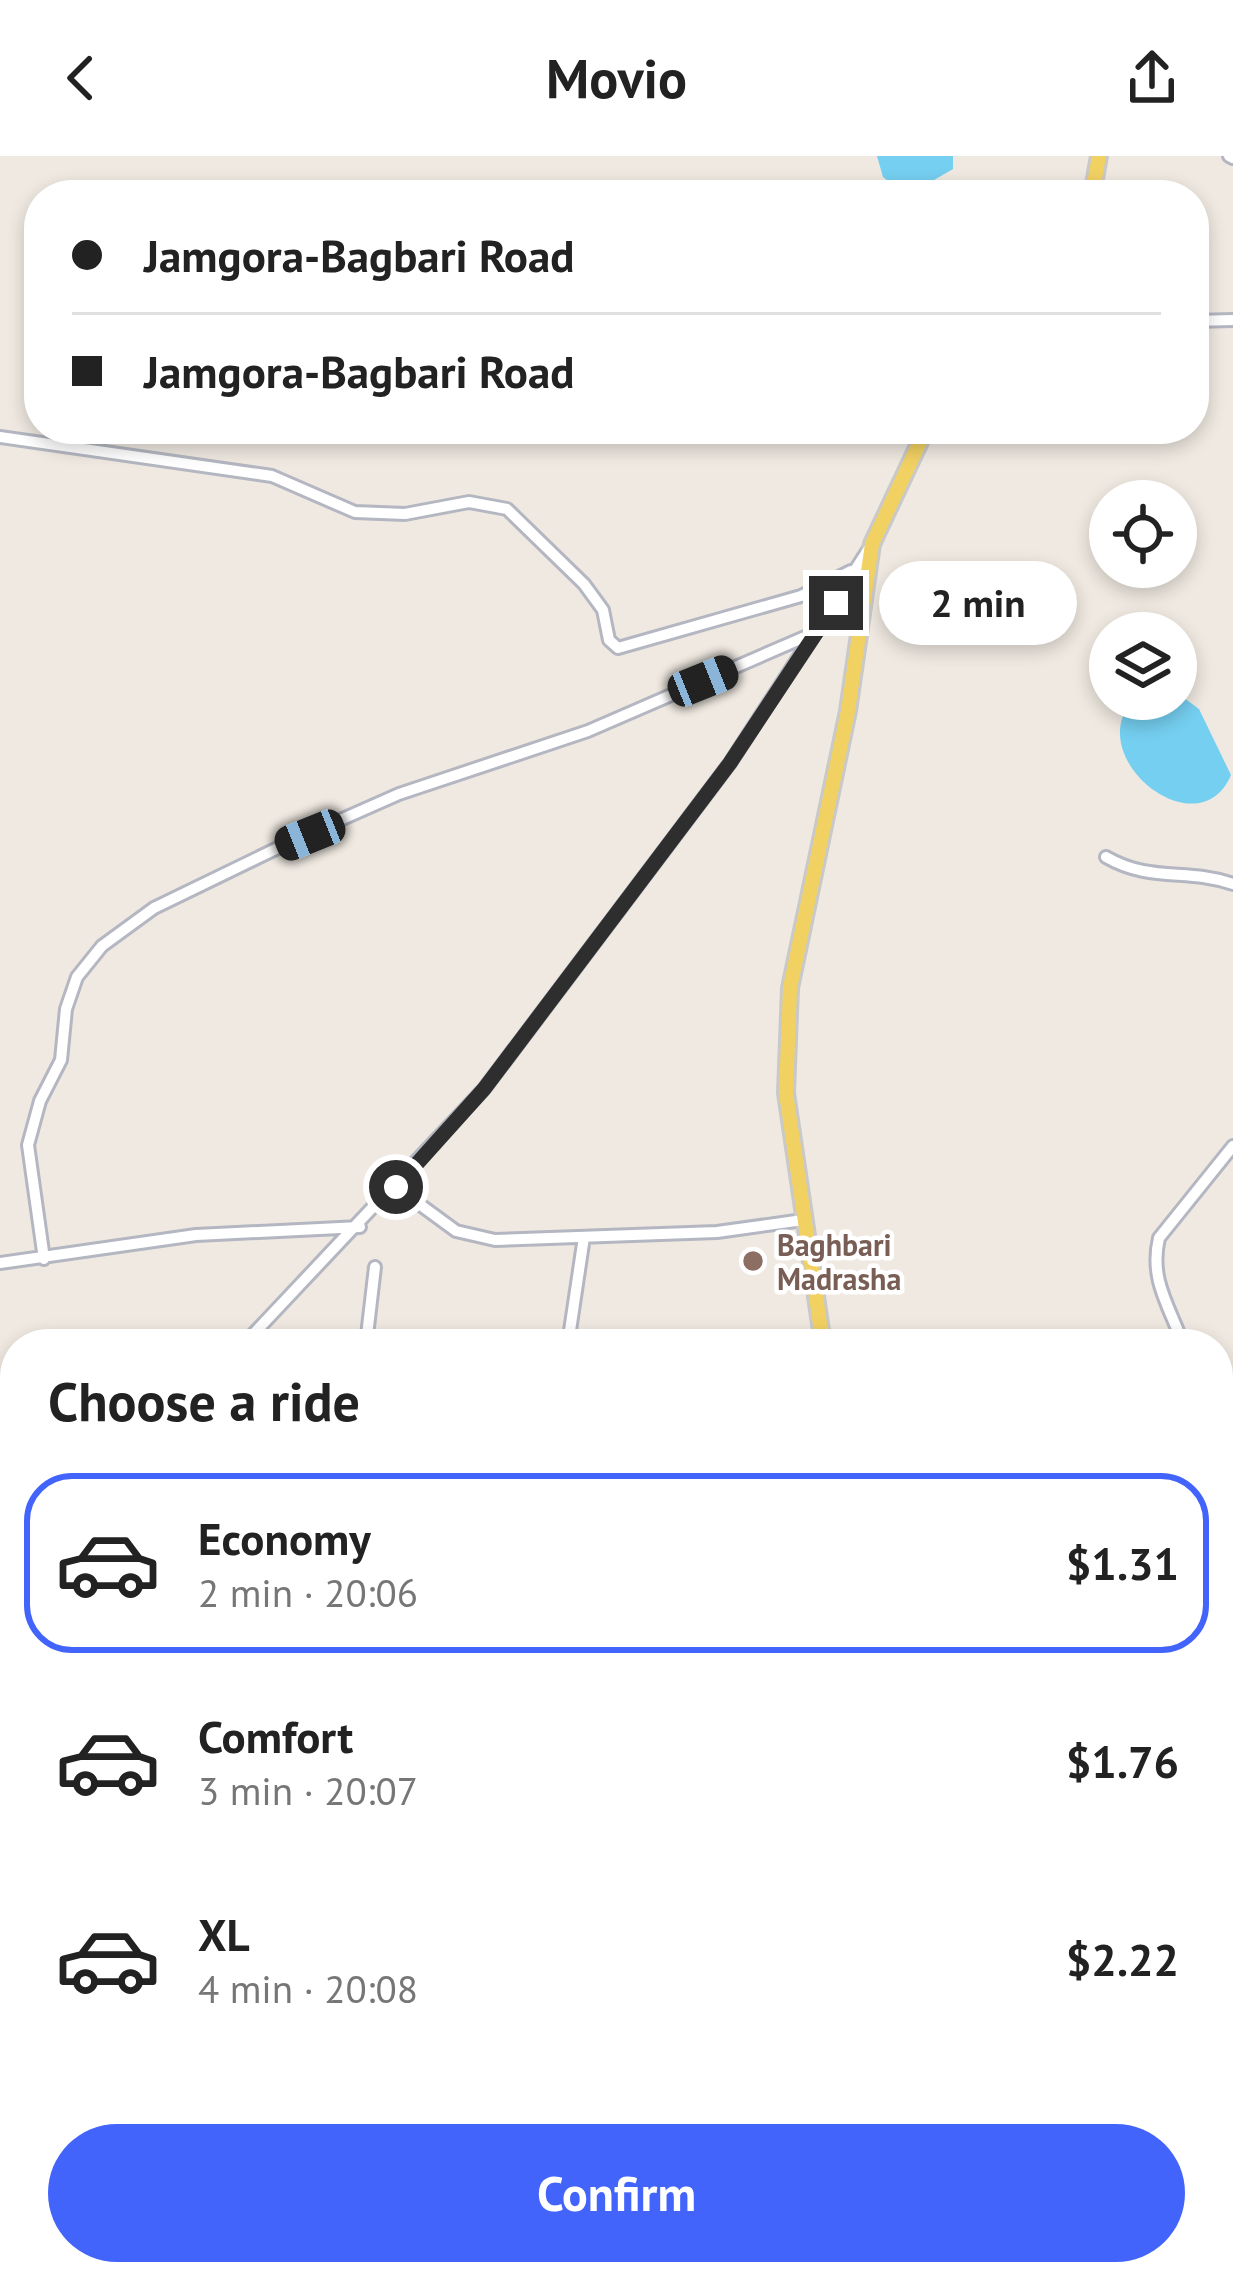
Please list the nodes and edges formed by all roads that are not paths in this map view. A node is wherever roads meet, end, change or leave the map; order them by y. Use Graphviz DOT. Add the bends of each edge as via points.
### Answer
graph roads {
  1 [pos="1114,156"];
  2 [pos="1098,158"];
  3 [pos="49,444"];
  4 [pos="919,444"];
  5 [pos="872,544"];
  6 [pos="854,570"];
  7 [pos="814,632"];
  8 [pos="1106,857"];
  9 [pos="1233,884"];
  10 [pos="1233,1146"];
  11 [pos="396,1187"];
  12 [pos="803,1220"];
  13 [pos="360,1227"];
  14 [pos="584,1237"];
  15 [pos="44,1259"];
  16 [pos="0,1263"];
  17 [pos="375,1267"];
  18 [pos="259,1329"];
  19 [pos="368,1329"];
  20 [pos="570,1329"];
  21 [pos="821,1329"];
  22 [pos="1177,1329"];
  1 -- 2 [label="street"];
  3 -- 6 [label="street" via="272,476 355,512 470,502 507,509 584,584 618,648 801,596"];
  4 -- 5 [label="main road"];
  5 -- 6 [label="street"];
  5 -- 12 [label="main road" via="848,711 790,988 786,1093"];
  6 -- 7 [label="street"];
  7 -- 11 [label="street" via="730,763 484,1089"];
  7 -- 15 [label="street" via="588,731 399,794 154,908 102,946 77,977 61,1060 28,1145"];
  8 -- 9 [label="street" via="1160,878 1191,874"];
  10 -- 22 [label="street" via="1159,1238 1160,1288"];
  11 -- 13 [label="street"];
  11 -- 14 [label="street" via="476,1238"];
  12 -- 14 [label="street"];
  12 -- 21 [label="main road"];
  13 -- 15 [label="street" via="196,1235"];
  13 -- 18 [label="street"];
  14 -- 20 [label="street"];
  15 -- 16 [label="street"];
  17 -- 19 [label="street"];
}
